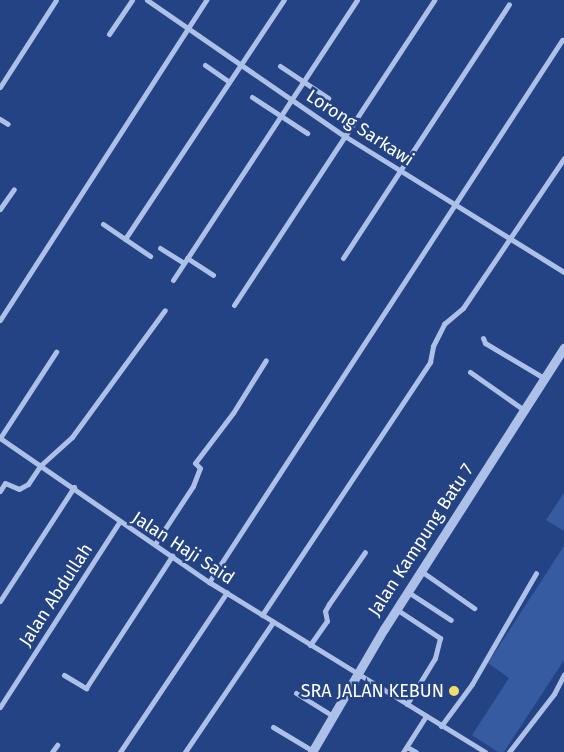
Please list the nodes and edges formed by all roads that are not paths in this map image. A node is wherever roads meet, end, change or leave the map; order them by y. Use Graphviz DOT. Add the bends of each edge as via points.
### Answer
graph roads {
  1 [pos="56,0"];
  2 [pos="132,0"];
  3 [pos="147,0"];
  4 [pos="206,0"];
  5 [pos="284,0"];
  6 [pos="357,0"];
  7 [pos="434,0"];
  8 [pos="509,4"];
  9 [pos="189,27"];
  10 [pos="109,34"];
  11 [pos="562,40"];
  12 [pos="239,64"];
  13 [pos="204,65"];
  14 [pos="280,66"];
  15 [pos="228,81"];
  16 [pos="303,81"];
  17 [pos="0,87"];
  18 [pos="252,97"];
  19 [pos="328,98"];
  20 [pos="292,100"];
  21 [pos="281,116"];
  22 [pos="0,119"];
  23 [pos="8,124"];
  24 [pos="307,133"];
  25 [pos="343,135"];
  26 [pos="564,158"];
  27 [pos="398,170"];
  28 [pos="14,189"];
  29 [pos="454,205"];
  30 [pos="0,209"];
  31 [pos="103,224"];
  32 [pos="511,238"];
  33 [pos="125,239"];
  34 [pos="160,248"];
  35 [pos="150,256"];
  36 [pos="343,258"];
  37 [pos="185,261"];
  38 [pos="564,272"];
  39 [pos="213,275"];
  40 [pos="172,280"];
  41 [pos="234,305"];
  42 [pos="165,310"];
  43 [pos="0,320"];
  44 [pos="483,338"];
  45 [pos="564,348"];
  46 [pos="56,352"];
  47 [pos="266,360"];
  48 [pos="470,372"];
  49 [pos="544,378"];
  50 [pos="524,410"];
  51 [pos="0,438"];
  52 [pos="41,466"];
  53 [pos="74,488"];
  54 [pos="0,491"];
  55 [pos="119,522"];
  56 [pos="155,544"];
  57 [pos="365,552"];
  58 [pos="172,556"];
  59 [pos="421,570"];
  60 [pos="536,573"];
  61 [pos="209,582"];
  62 [pos="226,592"];
  63 [pos="408,592"];
  64 [pos="0,601"];
  65 [pos="474,608"];
  66 [pos="396,609"];
  67 [pos="262,615"];
  68 [pos="451,620"];
  69 [pos="273,622"];
  70 [pos="310,645"];
  71 [pos="357,672"];
  72 [pos="564,674"];
  73 [pos="64,675"];
  74 [pos="296,693"];
  75 [pos="407,704"];
  76 [pos="0,707"];
  77 [pos="333,716"];
  78 [pos="426,716"];
  79 [pos="441,726"];
  80 [pos="273,727"];
  81 [pos="57,745"];
  82 [pos="407,746"];
  83 [pos="52,752"];
  84 [pos="120,752"];
  85 [pos="185,752"];
  86 [pos="312,752"];
  87 [pos="403,752"];
  88 [pos="416,752"];
  89 [pos="485,752"];
  90 [pos="509,752"];
  1 -- 17 [label="street"];
  2 -- 10 [label="street"];
  3 -- 9 [label="street, Lorong Sarkawi"];
  4 -- 9 [label="street"];
  5 -- 12 [label="street"];
  6 -- 16 [label="street"];
  7 -- 25 [label="street"];
  8 -- 27 [label="street"];
  9 -- 12 [label="street, Lorong Sarkawi"];
  9 -- 43 [label="street"];
  11 -- 29 [label="street"];
  12 -- 15 [label="street"];
  12 -- 20 [label="street, Lorong Sarkawi"];
  13 -- 15 [label="street"];
  14 -- 16 [label="street"];
  15 -- 33 [label="street"];
  16 -- 19 [label="street"];
  16 -- 20 [label="street"];
  18 -- 21 [label="street"];
  20 -- 21 [label="street"];
  20 -- 25 [label="street, Lorong Sarkawi"];
  21 -- 24 [label="street"];
  21 -- 37 [label="street"];
  22 -- 23 [label="street"];
  25 -- 27 [label="street, Lorong Sarkawi"];
  25 -- 41 [label="street"];
  26 -- 32 [label="street"];
  27 -- 29 [label="street, Lorong Sarkawi"];
  27 -- 36 [label="street"];
  28 -- 30 [label="street"];
  29 -- 32 [label="street, Lorong Sarkawi"];
  29 -- 61 [label="street"];
  31 -- 33 [label="street"];
  32 -- 38 [label="street, Lorong Sarkawi"];
  32 -- 67 [label="street" via="463,308 444,324 433,346 430,362"];
  33 -- 35 [label="street"];
  34 -- 37 [label="street"];
  37 -- 39 [label="street"];
  37 -- 40 [label="street"];
  42 -- 52 [label="street" via="72,436"];
  44 -- 49 [label="street"];
  45 -- 49 [label="street, Jalan Kampung Batu 7"];
  46 -- 51 [label="street"];
  47 -- 56 [label="street" via="233,413 195,462 200,468 193,486"];
  48 -- 50 [label="street"];
  49 -- 50 [label="street, Jalan Kampung Batu 7"];
  50 -- 59 [label="street, Jalan Kampung Batu 7"];
  51 -- 52 [label="street, Jalan Haji Said"];
  52 -- 53 [label="street, Jalan Haji Said"];
  52 -- 54 [label="street" via="28,484 19,488 5,483"];
  53 -- 55 [label="street, Jalan Haji Said"];
  53 -- 64 [label="street"];
  55 -- 56 [label="street, Jalan Haji Said"];
  55 -- 76 [label="street, Jalan Abdullah"];
  56 -- 58 [label="street, Jalan Haji Said"];
  57 -- 70 [label="street" via="325,610 327,621"];
  58 -- 61 [label="street, Jalan Haji Said"];
  58 -- 73 [label="street" via="86,688"];
  59 -- 63 [label="street, Jalan Kampung Batu 7"];
  59 -- 65 [label="street"];
  60 -- 79 [label="street" via="472,684"];
  61 -- 62 [label="street, Jalan Haji Said"];
  62 -- 67 [label="street, Jalan Haji Said"];
  62 -- 84 [label="street"];
  63 -- 66 [label="street, Jalan Kampung Batu 7"];
  63 -- 68 [label="street"];
  66 -- 71 [label="street, Jalan Kampung Batu 7"];
  66 -- 75 [label="street" via="440,638 435,658"];
  67 -- 69 [label="street, Jalan Haji Said"];
  69 -- 70 [label="street, Jalan Haji Said"];
  69 -- 85 [label="street"];
  70 -- 71 [label="street, Jalan Haji Said"];
  71 -- 75 [label="street, Jalan Haji Said"];
  71 -- 77 [label="street, Jalan Kampung Batu 7"];
  72 -- 90 [label="street" via="554,694"];
  74 -- 77 [label="street"];
  75 -- 78 [label="street, Jalan Haji Said"];
  77 -- 86 [label="street, Jalan Kampung Batu 7"];
  78 -- 79 [label="street, Jalan Haji Said"];
  78 -- 82 [label="street"];
  79 -- 89 [label="street, Jalan Haji Said"];
  80 -- 86 [label="street"];
  81 -- 83 [label="street"];
  82 -- 87 [label="street"];
  82 -- 88 [label="street"];
}
